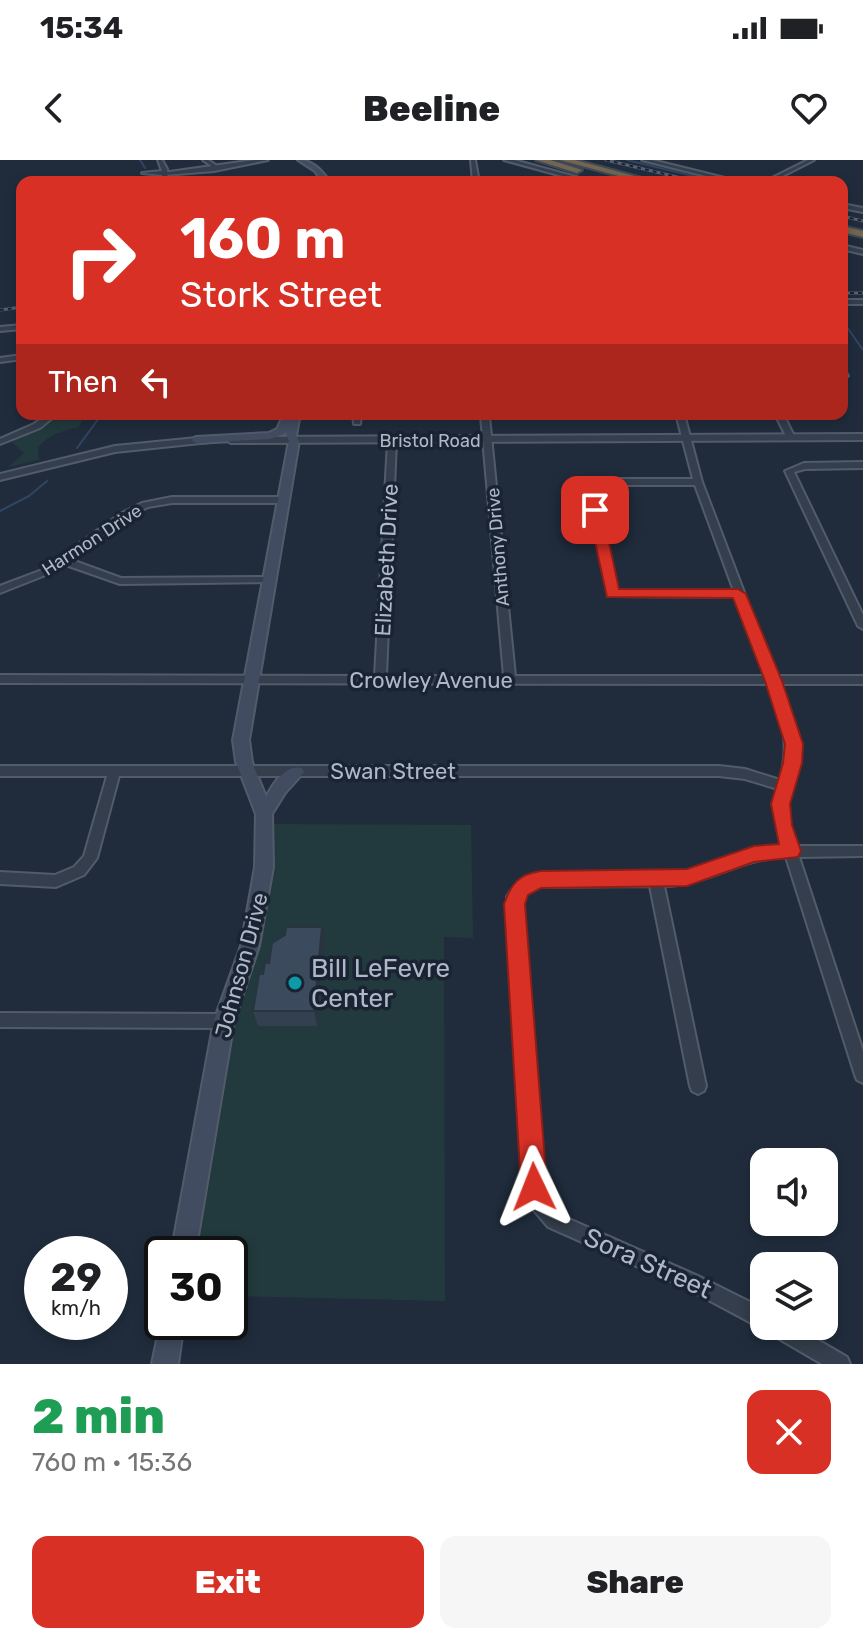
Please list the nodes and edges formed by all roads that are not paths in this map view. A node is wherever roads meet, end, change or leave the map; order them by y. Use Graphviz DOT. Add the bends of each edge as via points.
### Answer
graph roads {
  1 [pos="160,160"];
  2 [pos="205,160"];
  3 [pos="249,160"];
  4 [pos="265,160"];
  5 [pos="291,160"];
  6 [pos="301,160"];
  7 [pos="507,160"];
  8 [pos="540,160"];
  9 [pos="564,160"];
  10 [pos="645,160"];
  11 [pos="812,160"];
  12 [pos="215,166"];
  13 [pos="308,171"];
  14 [pos="145,173"];
  15 [pos="165,173"];
  16 [pos="312,176"];
  17 [pos="316,176"];
  18 [pos="322,176"];
  19 [pos="568,176"];
  20 [pos="603,176"];
  21 [pos="628,176"];
  22 [pos="713,176"];
  23 [pos="779,176"];
  24 [pos="44,420"];
  25 [pos="289,420"];
  26 [pos="292,420"];
  27 [pos="303,420"];
  28 [pos="486,420"];
  29 [pos="681,420"];
  30 [pos="782,420"];
  31 [pos="863,437"];
  32 [pos="791,438"];
  33 [pos="685,439"];
  34 [pos="196,440"];
  35 [pos="488,440"];
  36 [pos="294,441"];
  37 [pos="392,441"];
  38 [pos="0,442"];
  39 [pos="863,465"];
  40 [pos="0,477"];
  41 [pos="698,482"];
  42 [pos="283,500"];
  43 [pos="62,560"];
  44 [pos="268,580"];
  45 [pos="0,590"];
  46 [pos="738,594"];
  47 [pos="863,626"];
  48 [pos="0,679"];
  49 [pos="251,680"];
  50 [pos="380,680"];
  51 [pos="510,680"];
  52 [pos="863,680"];
  53 [pos="773,681"];
  54 [pos="0,771"];
  55 [pos="114,771"];
  56 [pos="248,772"];
  57 [pos="296,772"];
  58 [pos="784,786"];
  59 [pos="264,814"];
  60 [pos="791,851"];
  61 [pos="863,851"];
  62 [pos="0,878"];
  63 [pos="656,880"];
  64 [pos="0,1020"];
  65 [pos="224,1021"];
  66 [pos="863,1075"];
  67 [pos="698,1086"];
  68 [pos="186,1236"];
  69 [pos="750,1312"];
  70 [pos="169,1340"];
  71 [pos="800,1340"];
  72 [pos="165,1364"];
  73 [pos="840,1364"];
  1 -- 15 [label="street"];
  2 -- 12 [label="street"];
  3 -- 12 [label="street"];
  4 -- 15 [label="street"];
  5 -- 13 [label="main road"];
  6 -- 18 [label="main road"];
  7 -- 19 [label="street"];
  8 -- 20 [label="highway"];
  9 -- 21 [label="highway"];
  10 -- 22 [label="street"];
  11 -- 23 [label="street"];
  12 -- 15 [label="street"];
  13 -- 16 [label="main road"];
  13 -- 17 [label="main road"];
  14 -- 15 [label="street"];
  24 -- 38 [label="street"];
  25 -- 34 [label="main road" via="275,435"];
  26 -- 36 [label="main road, Johnson Drive"];
  27 -- 36 [label="main road, Johnson Drive"];
  28 -- 35 [label="street, Anthony Drive"];
  29 -- 33 [label="street"];
  30 -- 32 [label="street"];
  31 -- 32 [label="street, Bristol Road"];
  32 -- 33 [label="street, Bristol Road"];
  33 -- 35 [label="street, Bristol Road"];
  33 -- 41 [label="street"];
  34 -- 36 [label="street, Bristol Road"];
  34 -- 40 [label="street, Bristol Road" via="115,449"];
  35 -- 37 [label="street, Bristol Road"];
  35 -- 51 [label="street, Anthony Drive"];
  36 -- 37 [label="street, Bristol Road"];
  36 -- 42 [label="main road, Johnson Drive"];
  37 -- 50 [label="street, Elizabeth Drive"];
  39 -- 47 [label="street" via="790,469"];
  41 -- 46 [label="street"];
  41 -- 46 [label="street" via="589,482 613,593"];
  42 -- 43 [label="street, Harmon Drive" via="154,503 125,515"];
  42 -- 44 [label="main road, Johnson Drive"];
  43 -- 44 [label="street" via="120,581"];
  43 -- 45 [label="street, Harmon Drive"];
  44 -- 49 [label="main road, Johnson Drive"];
  46 -- 53 [label="street"];
  48 -- 49 [label="street, Crowley Avenue"];
  49 -- 50 [label="street, Crowley Avenue"];
  49 -- 56 [label="main road, Johnson Drive" via="241,740"];
  50 -- 51 [label="street, Crowley Avenue"];
  51 -- 53 [label="street, Crowley Avenue"];
  52 -- 53 [label="street, Crowley Avenue"];
  53 -- 58 [label="street" via="794,744"];
  54 -- 55 [label="street, Swan Street"];
  55 -- 56 [label="street, Swan Street"];
  55 -- 62 [label="street" via="90,858 79,871 62,880"];
  56 -- 57 [label="street, Swan Street"];
  56 -- 59 [label="main road, Johnson Drive"];
  57 -- 58 [label="street, Swan Street" via="719,771"];
  57 -- 59 [label="main road"];
  58 -- 60 [label="street" via="781,814"];
  59 -- 65 [label="main road, Johnson Drive" via="266,854 256,922"];
  60 -- 61 [label="street"];
  60 -- 63 [label="street" via="754,854 701,875"];
  60 -- 66 [label="street"];
  63 -- 67 [label="street"];
  63 -- 69 [label="street, Sora Street" via="531,881 514,897 537,1201 554,1221"];
  64 -- 65 [label="street"];
  65 -- 68 [label="main road, Johnson Drive"];
  70 -- 72 [label="main road"];
  71 -- 73 [label="street"];
}
